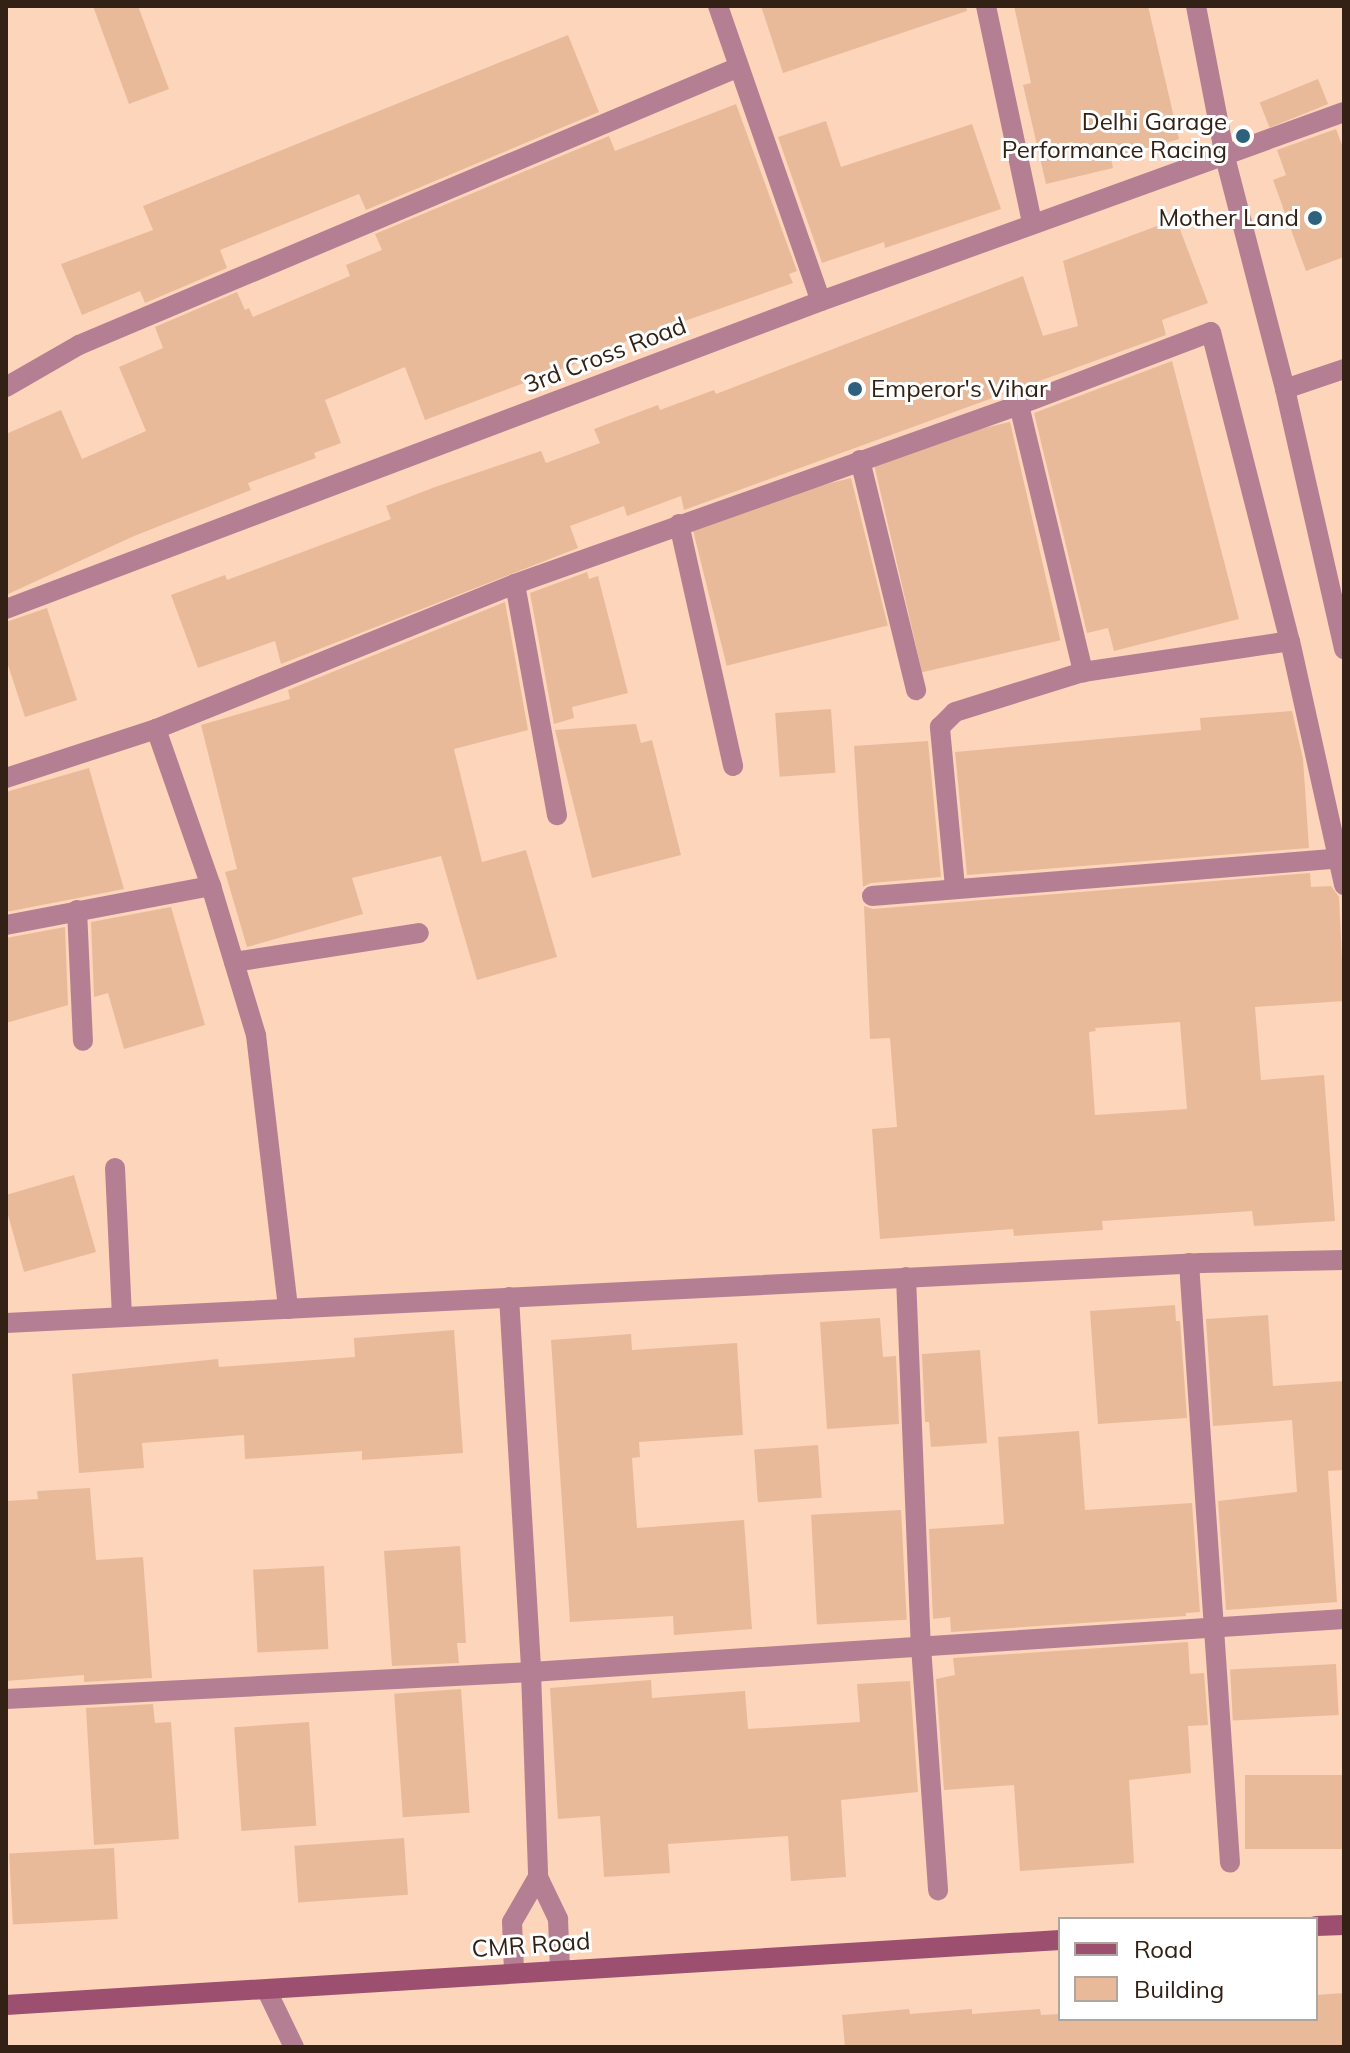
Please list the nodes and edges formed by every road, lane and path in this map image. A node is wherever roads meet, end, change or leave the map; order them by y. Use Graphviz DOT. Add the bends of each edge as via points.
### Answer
graph roads {
  1 [pos="718,6"];
  2 [pos="986,6"];
  3 [pos="1196,6"];
  4 [pos="739,67"];
  5 [pos="1344,112"];
  6 [pos="1225,157"];
  7 [pos="1032,223"];
  8 [pos="821,301"];
  9 [pos="1344,369"];
  10 [pos="6,387"];
  11 [pos="1285,389"];
  12 [pos="1019,405"];
  13 [pos="860,460"];
  14 [pos="679,524"];
  15 [pos="515,584"];
  16 [pos="6,609"];
  17 [pos="1340,614"];
  18 [pos="1290,641"];
  19 [pos="1344,649"];
  20 [pos="1083,672"];
  21 [pos="916,690"];
  22 [pos="156,729"];
  23 [pos="733,766"];
  24 [pos="6,778"];
  25 [pos="557,815"];
  26 [pos="1340,858"];
  27 [pos="1344,885"];
  28 [pos="211,886"];
  29 [pos="955,887"];
  30 [pos="872,896"];
  31 [pos="77,910"];
  32 [pos="6,925"];
  33 [pos="419,933"];
  34 [pos="234,962"];
  35 [pos="83,1041"];
  36 [pos="115,1168"];
  37 [pos="1344,1260"];
  38 [pos="1189,1263"];
  39 [pos="906,1277"];
  40 [pos="509,1297"];
  41 [pos="288,1309"];
  42 [pos="122,1317"];
  43 [pos="6,1323"];
  44 [pos="1344,1619"];
  45 [pos="1216,1626"];
  46 [pos="921,1646"];
  47 [pos="531,1672"];
  48 [pos="6,1699"];
  49 [pos="1230,1863"];
  50 [pos="538,1877"];
  51 [pos="938,1890"];
  52 [pos="1344,1925"];
  53 [pos="1318,1926"];
  54 [pos="1058,1940"];
  55 [pos="560,1969"];
  56 [pos="514,1971"];
  57 [pos="267,1991"];
  58 [pos="6,2005"];
  59 [pos="294,2047"];
  1 -- 4 [label="street"];
  2 -- 7 [label="street"];
  3 -- 6 [label="street"];
  4 -- 8 [label="street"];
  4 -- 10 [label="street" via="79,345"];
  5 -- 6 [label="street, 3rd Cross Road"];
  6 -- 7 [label="street, 3rd Cross Road"];
  6 -- 11 [label="street"];
  7 -- 8 [label="street, 3rd Cross Road"];
  8 -- 16 [label="street, 3rd Cross Road"];
  9 -- 11 [label="street"];
  11 -- 17 [label="street"];
  12 -- 13 [label="street"];
  12 -- 18 [label="street" via="1211,332"];
  12 -- 20 [label="street"];
  13 -- 14 [label="street"];
  13 -- 21 [label="street"];
  14 -- 15 [label="street"];
  14 -- 23 [label="street"];
  15 -- 22 [label="street"];
  15 -- 25 [label="street"];
  17 -- 19 [label="street"];
  18 -- 20 [label="street"];
  18 -- 26 [label="street"];
  20 -- 29 [label="street" via="955,712 940,727"];
  22 -- 24 [label="street"];
  22 -- 28 [label="street"];
  26 -- 27 [label="street"];
  26 -- 29 [label="street"];
  28 -- 31 [label="street"];
  28 -- 34 [label="street"];
  29 -- 30 [label="street"];
  31 -- 32 [label="street"];
  31 -- 35 [label="street"];
  33 -- 34 [label="street"];
  34 -- 41 [label="street" via="256,1035"];
  36 -- 42 [label="street"];
  37 -- 38 [label="street"];
  38 -- 39 [label="street"];
  38 -- 45 [label="street"];
  39 -- 40 [label="street"];
  39 -- 46 [label="street"];
  40 -- 41 [label="street"];
  40 -- 47 [label="street"];
  41 -- 42 [label="street"];
  42 -- 43 [label="street"];
  44 -- 45 [label="street"];
  45 -- 46 [label="street"];
  45 -- 49 [label="street"];
  46 -- 47 [label="street"];
  46 -- 51 [label="street"];
  47 -- 48 [label="street"];
  47 -- 50 [label="street"];
  50 -- 55 [label="street" via="558,1919"];
  50 -- 56 [label="street" via="512,1922"];
  52 -- 53 [label="street"];
  54 -- 55 [label="street, CMR Road"];
  55 -- 56 [label="street, CMR Road"];
  56 -- 57 [label="street, CMR Road"];
  57 -- 58 [label="street, CMR Road"];
  57 -- 59 [label="street"];
}
